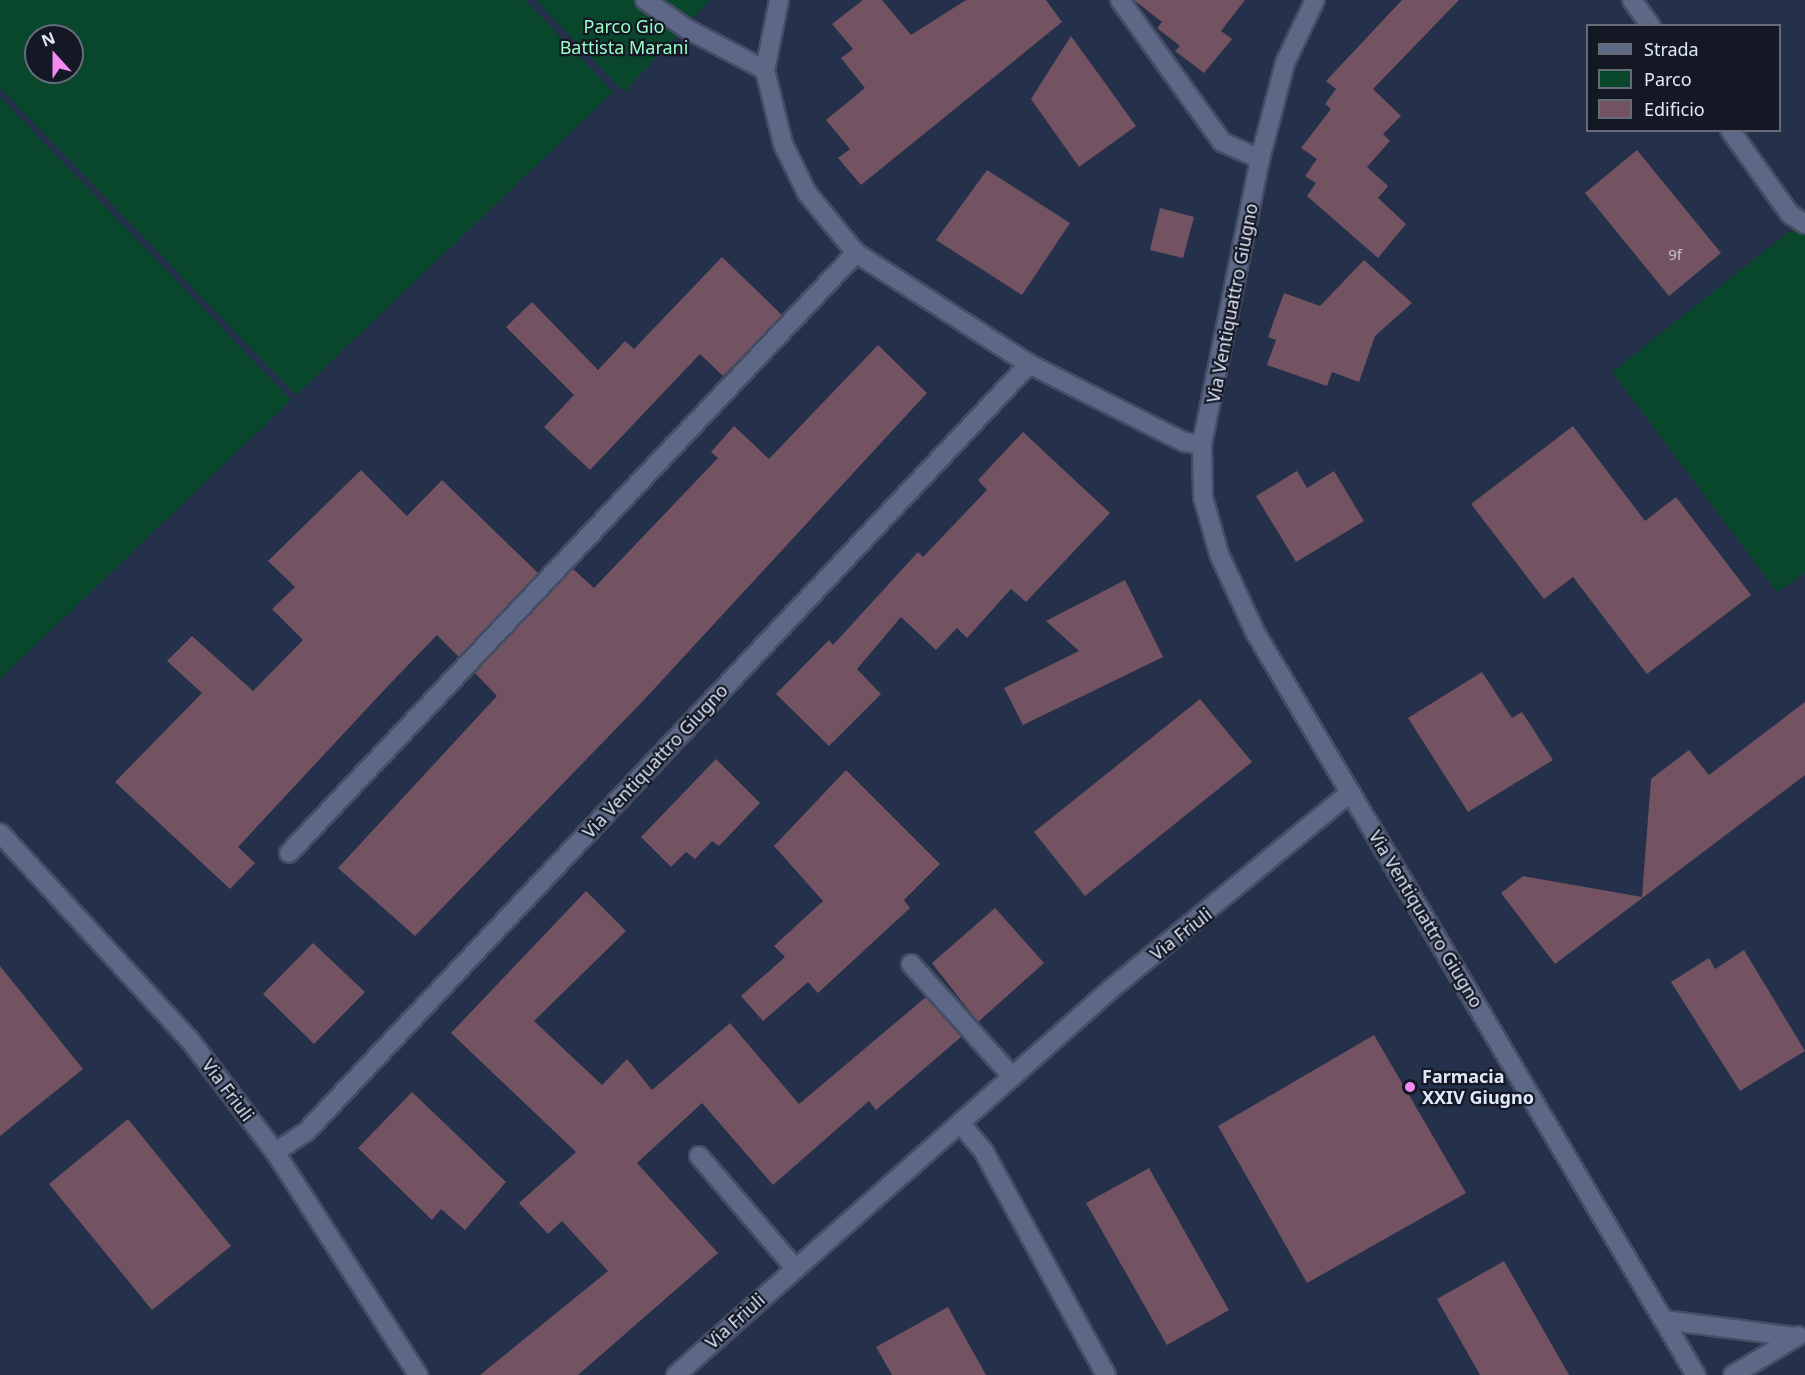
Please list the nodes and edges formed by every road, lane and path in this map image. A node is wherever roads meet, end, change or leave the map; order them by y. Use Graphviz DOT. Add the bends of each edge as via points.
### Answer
graph roads {
  1 [pos="645,0"];
  2 [pos="779,0"];
  3 [pos="1120,0"];
  4 [pos="1315,0"];
  5 [pos="1632,0"];
  6 [pos="1650,24"];
  7 [pos="765,70"];
  8 [pos="1731,132"];
  9 [pos="1260,159"];
  10 [pos="1805,224"];
  11 [pos="856,253"];
  12 [pos="1029,364"];
  13 [pos="1202,446"];
  14 [pos="1351,792"];
  15 [pos="0,833"];
  16 [pos="289,853"];
  17 [pos="911,964"];
  18 [pos="1012,1076"];
  19 [pos="960,1123"];
  20 [pos="275,1152"];
  21 [pos="699,1155"];
  22 [pos="795,1268"];
  23 [pos="1664,1320"];
  24 [pos="1801,1334"];
  25 [pos="418,1375"];
  26 [pos="676,1375"];
  27 [pos="1106,1375"];
  28 [pos="1696,1375"];
  29 [pos="1733,1375"];
  1 -- 7 [label="street" via="687,29"];
  2 -- 7 [label="street"];
  3 -- 9 [label="street" via="1222,142"];
  4 -- 9 [label="street, Via Ventiquattro Giugno" via="1285,63"];
  5 -- 6 [label="street"];
  7 -- 11 [label="street" via="783,144 807,193"];
  8 -- 10 [label="street" via="1790,214"];
  9 -- 13 [label="street, Via Ventiquattro Giugno"];
  11 -- 12 [label="street"];
  11 -- 16 [label="street"];
  12 -- 13 [label="street" via="1184,442"];
  12 -- 20 [label="street, Via Ventiquattro Giugno" via="307,1131"];
  13 -- 14 [label="street, Via Ventiquattro Giugno" via="1203,497 1219,554 1255,632"];
  14 -- 18 [label="street, Via Friuli"];
  14 -- 23 [label="street, Via Ventiquattro Giugno"];
  15 -- 20 [label="street, Via Friuli" via="189,1039"];
  17 -- 18 [label="street"];
  18 -- 19 [label="street, Via Friuli"];
  19 -- 22 [label="street, Via Friuli"];
  19 -- 27 [label="street" via="984,1152"];
  20 -- 25 [label="street, Via Friuli"];
  21 -- 22 [label="street"];
  22 -- 26 [label="street, Via Friuli"];
  23 -- 24 [label="street"];
  23 -- 28 [label="street, Via Ventiquattro Giugno"];
  24 -- 29 [label="street"];
}
